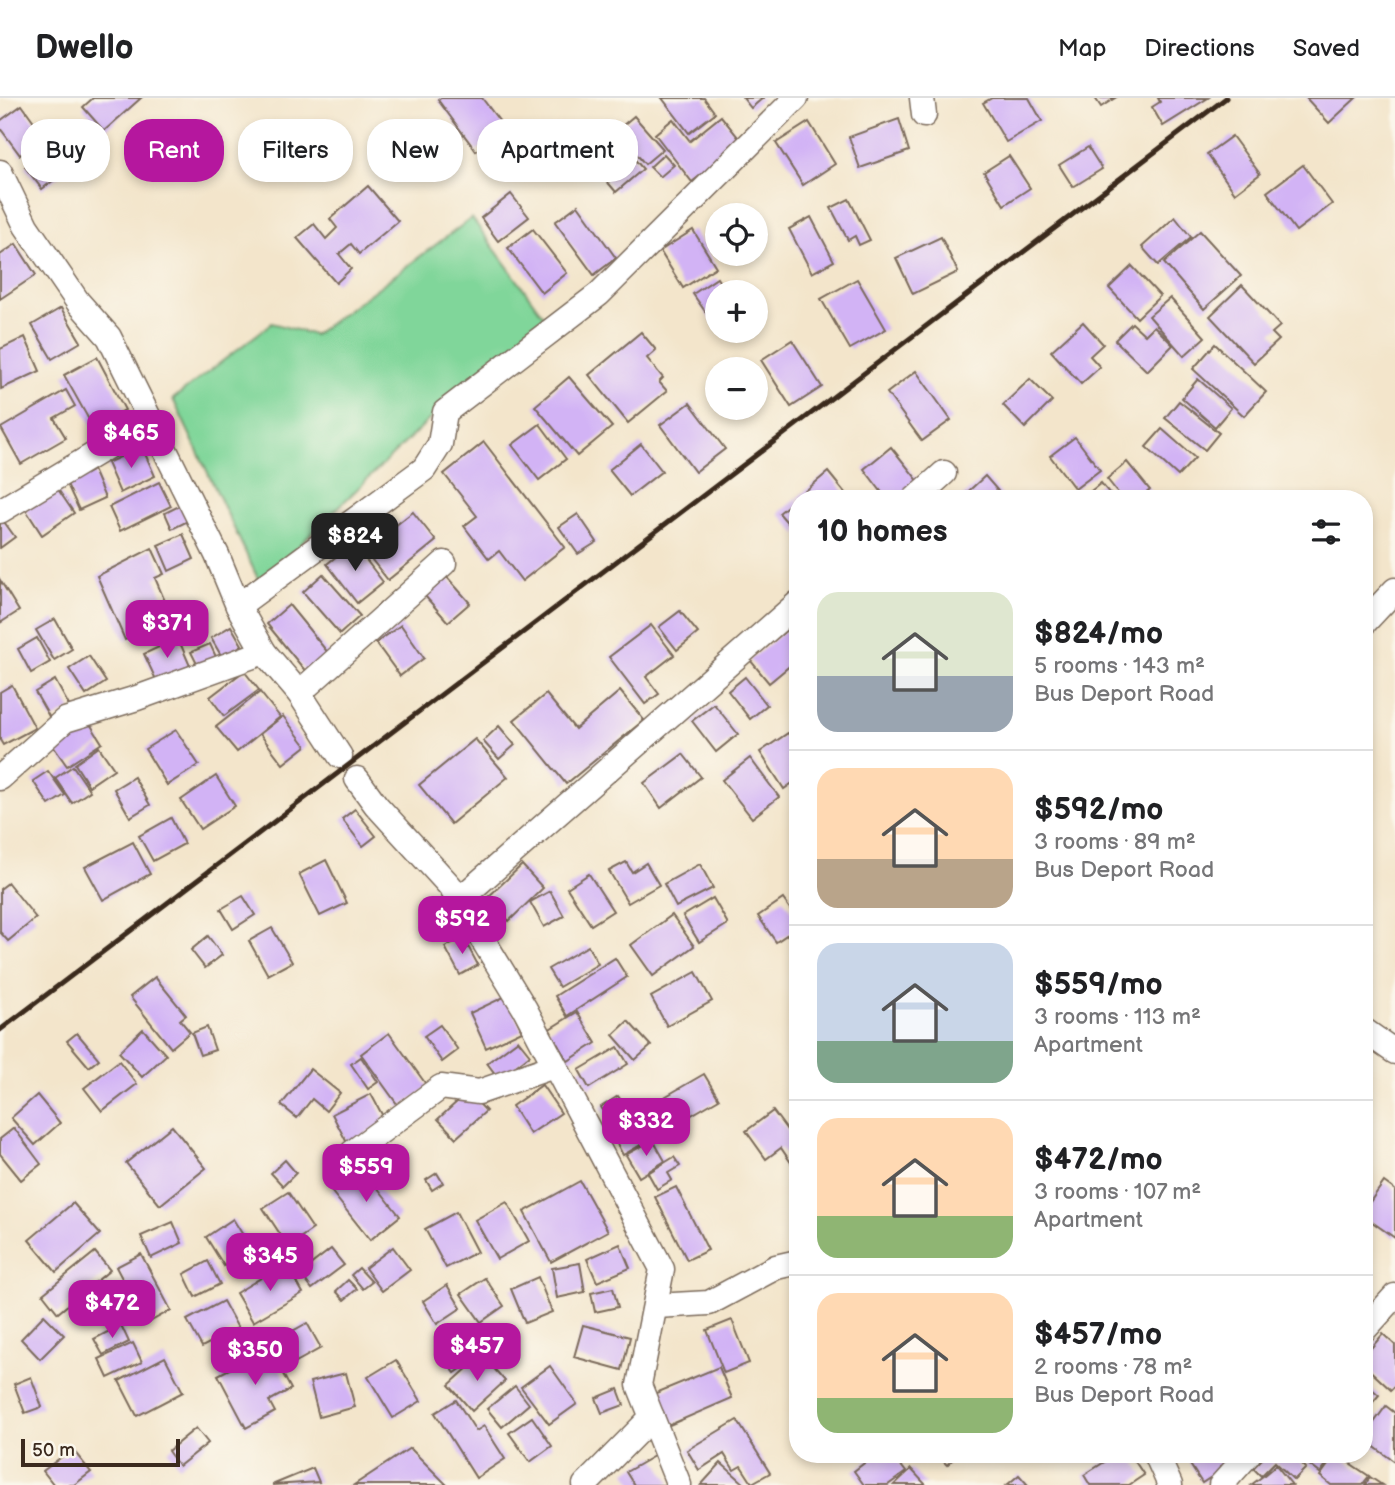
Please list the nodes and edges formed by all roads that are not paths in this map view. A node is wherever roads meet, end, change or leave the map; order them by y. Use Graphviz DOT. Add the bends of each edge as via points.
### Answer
graph roads {
  1 [pos="796,98"];
  2 [pos="0,172"];
  3 [pos="150,421"];
  4 [pos="944,472"];
  5 [pos="925,490"];
  6 [pos="0,511"];
  7 [pos="443,562"];
  8 [pos="1395,590"];
  9 [pos="238,606"];
  10 [pos="789,611"];
  11 [pos="1373,613"];
  12 [pos="264,652"];
  13 [pos="299,693"];
  14 [pos="340,756"];
  15 [pos="0,778"];
  16 [pos="357,779"];
  17 [pos="459,900"];
  18 [pos="1373,1037"];
  19 [pos="1395,1052"];
  20 [pos="554,1066"];
  21 [pos="353,1152"];
  22 [pos="789,1264"];
  23 [pos="1395,1296"];
  24 [pos="656,1306"];
  25 [pos="1373,1320"];
  26 [pos="652,1417"];
  27 [pos="1160,1463"];
  28 [pos="1241,1463"];
  29 [pos="585,1485"];
  30 [pos="679,1485"];
  31 [pos="1170,1485"];
  32 [pos="1221,1485"];
  1 -- 9 [label="street" via="599,294 445,412 440,444 424,469"];
  2 -- 3 [label="street" via="26,226 78,302 109,337"];
  3 -- 6 [label="street"];
  3 -- 9 [label="street"];
  4 -- 5 [label="street"];
  7 -- 13 [label="street"];
  8 -- 11 [label="street"];
  9 -- 12 [label="street"];
  10 -- 17 [label="street"];
  12 -- 13 [label="street"];
  12 -- 15 [label="street" via="65,720"];
  13 -- 14 [label="street"];
  16 -- 17 [label="street"];
  17 -- 20 [label="street"];
  18 -- 19 [label="street"];
  20 -- 21 [label="street" via="479,1092 441,1087"];
  20 -- 24 [label="street" via="662,1269"];
  22 -- 24 [label="street" via="709,1303"];
  23 -- 25 [label="street"];
  24 -- 26 [label="street" via="639,1384"];
  26 -- 29 [label="street"];
  26 -- 30 [label="street"];
  27 -- 31 [label="street"];
  28 -- 32 [label="street"];
}
